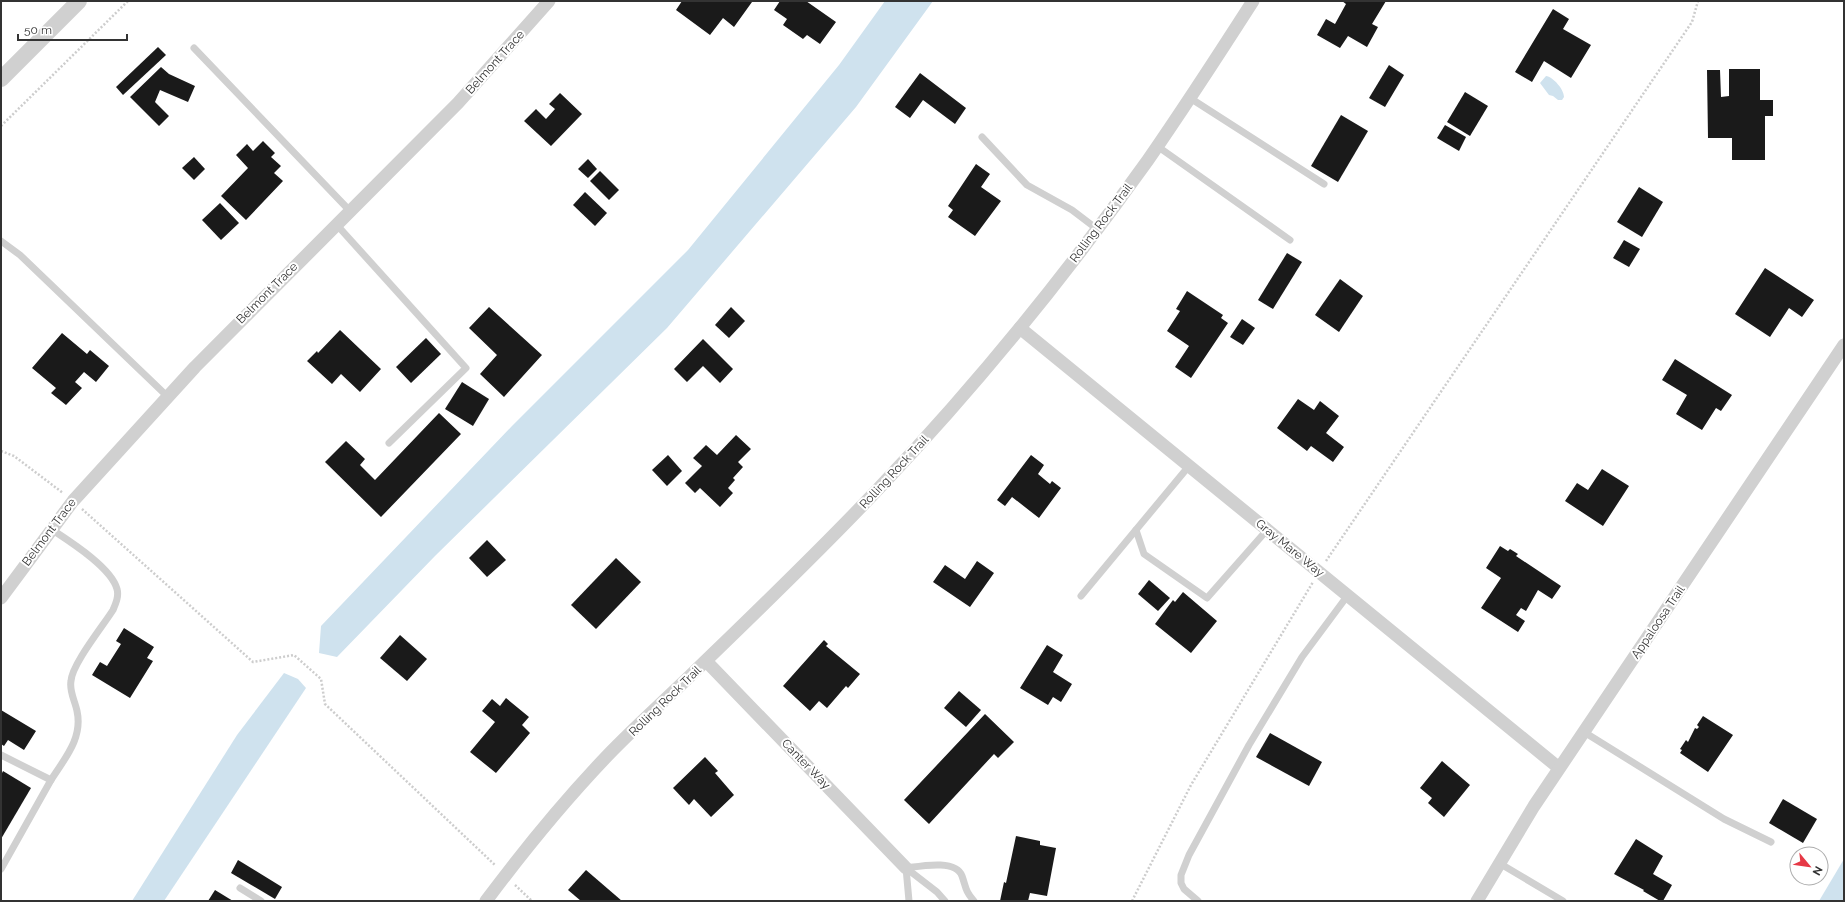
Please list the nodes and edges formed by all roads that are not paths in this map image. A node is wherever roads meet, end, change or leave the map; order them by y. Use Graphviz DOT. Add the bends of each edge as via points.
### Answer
graph roads {
  1 [pos="79,1"];
  2 [pos="549,1"];
  3 [pos="1253,1"];
  4 [pos="194,48"];
  5 [pos="1,80"];
  6 [pos="1190,98"];
  7 [pos="982,137"];
  8 [pos="1157,146"];
  9 [pos="1324,184"];
  10 [pos="350,211"];
  11 [pos="336,224"];
  12 [pos="1097,229"];
  13 [pos="1290,240"];
  14 [pos="1,241"];
  15 [pos="1020,328"];
  16 [pos="1844,345"];
  17 [pos="168,397"];
  18 [pos="389,443"];
  19 [pos="1190,466"];
  20 [pos="51,529"];
  21 [pos="1136,530"];
  22 [pos="1268,530"];
  23 [pos="1348,595"];
  24 [pos="1081,596"];
  25 [pos="1,598"];
  26 [pos="706,661"];
  27 [pos="1584,732"];
  28 [pos="1,755"];
  29 [pos="1559,768"];
  30 [pos="51,780"];
  31 [pos="1771,842"];
  32 [pos="1499,863"];
  33 [pos="2,866"];
  34 [pos="906,868"];
  35 [pos="240,888"];
  36 [pos="261,901"];
  37 [pos="486,901"];
  38 [pos="909,901"];
  39 [pos="945,901"];
  40 [pos="974,901"];
  41 [pos="1198,901"];
  42 [pos="1477,901"];
  43 [pos="1563,901"];
  1 -- 5 [label="street"];
  2 -- 10 [label="street, Belmont Trace" via="458,103"];
  3 -- 6 [label="street, Rolling Rock Trail"];
  4 -- 10 [label="lane"];
  6 -- 8 [label="street, Rolling Rock Trail"];
  6 -- 9 [label="lane"];
  7 -- 12 [label="lane" via="1027,186 1072,210"];
  8 -- 12 [label="street, Rolling Rock Trail"];
  8 -- 13 [label="lane"];
  10 -- 11 [label="street, Belmont Trace"];
  11 -- 17 [label="street, Belmont Trace" via="235,325"];
  11 -- 18 [label="lane" via="466,368"];
  12 -- 15 [label="street, Rolling Rock Trail"];
  14 -- 17 [label="lane" via="20,255"];
  15 -- 19 [label="street, Gray Mare Way"];
  15 -- 26 [label="street, Rolling Rock Trail" via="951,410 881,486 800,570"];
  16 -- 27 [label="street, Appaloosa Trail"];
  17 -- 20 [label="street, Belmont Trace" via="73,500"];
  19 -- 21 [label="lane"];
  19 -- 22 [label="street, Gray Mare Way"];
  20 -- 25 [label="street, Belmont Trace"];
  20 -- 30 [label="lane" via="77,545 104,570 117,589 117,600 76,666 71,680 80,725 76,740"];
  21 -- 22 [label="lane" via="1144,554 1207,598"];
  21 -- 24 [label="lane"];
  22 -- 23 [label="street, Gray Mare Way"];
  23 -- 29 [label="street, Gray Mare Way"];
  23 -- 41 [label="lane" via="1302,657 1249,745 1189,855 1181,875 1181,883"];
  26 -- 34 [label="street, Canter Way"];
  26 -- 37 [label="street, Rolling Rock Trail" via="610,753 566,801"];
  27 -- 29 [label="street, Appaloosa Trail"];
  27 -- 31 [label="lane" via="1724,819"];
  28 -- 30 [label="lane"];
  29 -- 32 [label="street, Appaloosa Trail"];
  30 -- 33 [label="lane"];
  32 -- 42 [label="street, Appaloosa Trail"];
  32 -- 43 [label="lane"];
  34 -- 38 [label="lane"];
  34 -- 39 [label="lane"];
  34 -- 40 [label="lane" via="927,865 952,866 962,876 966,892"];
  35 -- 36 [label="lane"];
}
